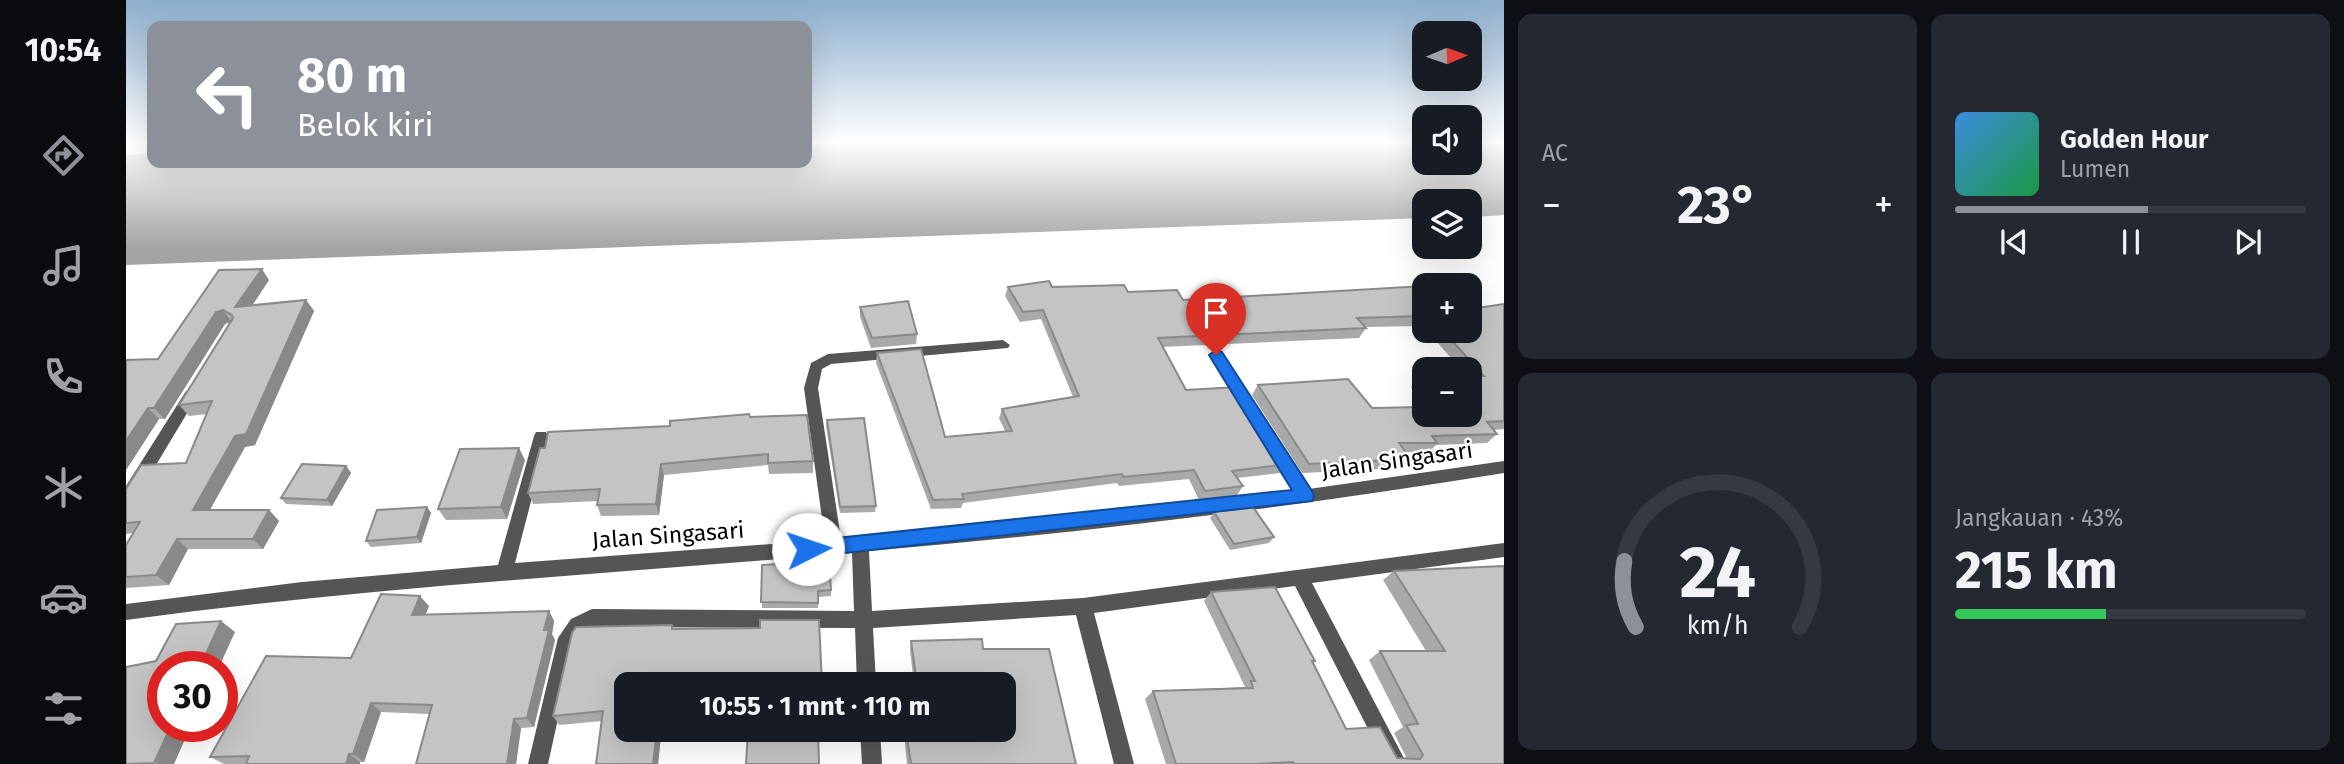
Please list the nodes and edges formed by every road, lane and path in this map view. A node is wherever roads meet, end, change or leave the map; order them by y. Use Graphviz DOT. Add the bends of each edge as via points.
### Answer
graph roads {
  1 [pos="1003,345"];
  2 [pos="1216,355"];
  3 [pos="197,385"];
  4 [pos="1254,414"];
  5 [pos="541,436"];
  6 [pos="1268,438"];
  7 [pos="1504,467"];
  8 [pos="1305,496"];
  9 [pos="126,500"];
  10 [pos="860,545"];
  11 [pos="834,547"];
  12 [pos="1501,555"];
  13 [pos="505,570"];
  14 [pos="1300,578"];
  15 [pos="1083,606"];
  16 [pos="126,612"];
  17 [pos="864,620"];
  18 [pos="866,672"];
  19 [pos="871,742"];
  20 [pos="538,764"];
  21 [pos="872,764"];
  22 [pos="1124,764"];
  23 [pos="1397,764"];
  1 -- 11 [label="street" via="828,359 816,366 811,388"];
  2 -- 4 [label="street"];
  3 -- 9 [label="street"];
  5 -- 13 [label="street"];
  6 -- 8 [label="street"];
  7 -- 8 [label="street, Jalan Singasari"];
  8 -- 10 [label="street, Jalan Singasari"];
  10 -- 11 [label="street, Jalan Singasari"];
  10 -- 17 [label="street"];
  11 -- 13 [label="street, Jalan Singasari"];
  12 -- 14 [label="street"];
  13 -- 16 [label="street, Jalan Singasari"];
  14 -- 15 [label="street"];
  14 -- 23 [label="street"];
  15 -- 17 [label="street"];
  15 -- 22 [label="street"];
  17 -- 18 [label="street"];
  17 -- 20 [label="street" via="585,621 567,638"];
  19 -- 21 [label="street"];
}
